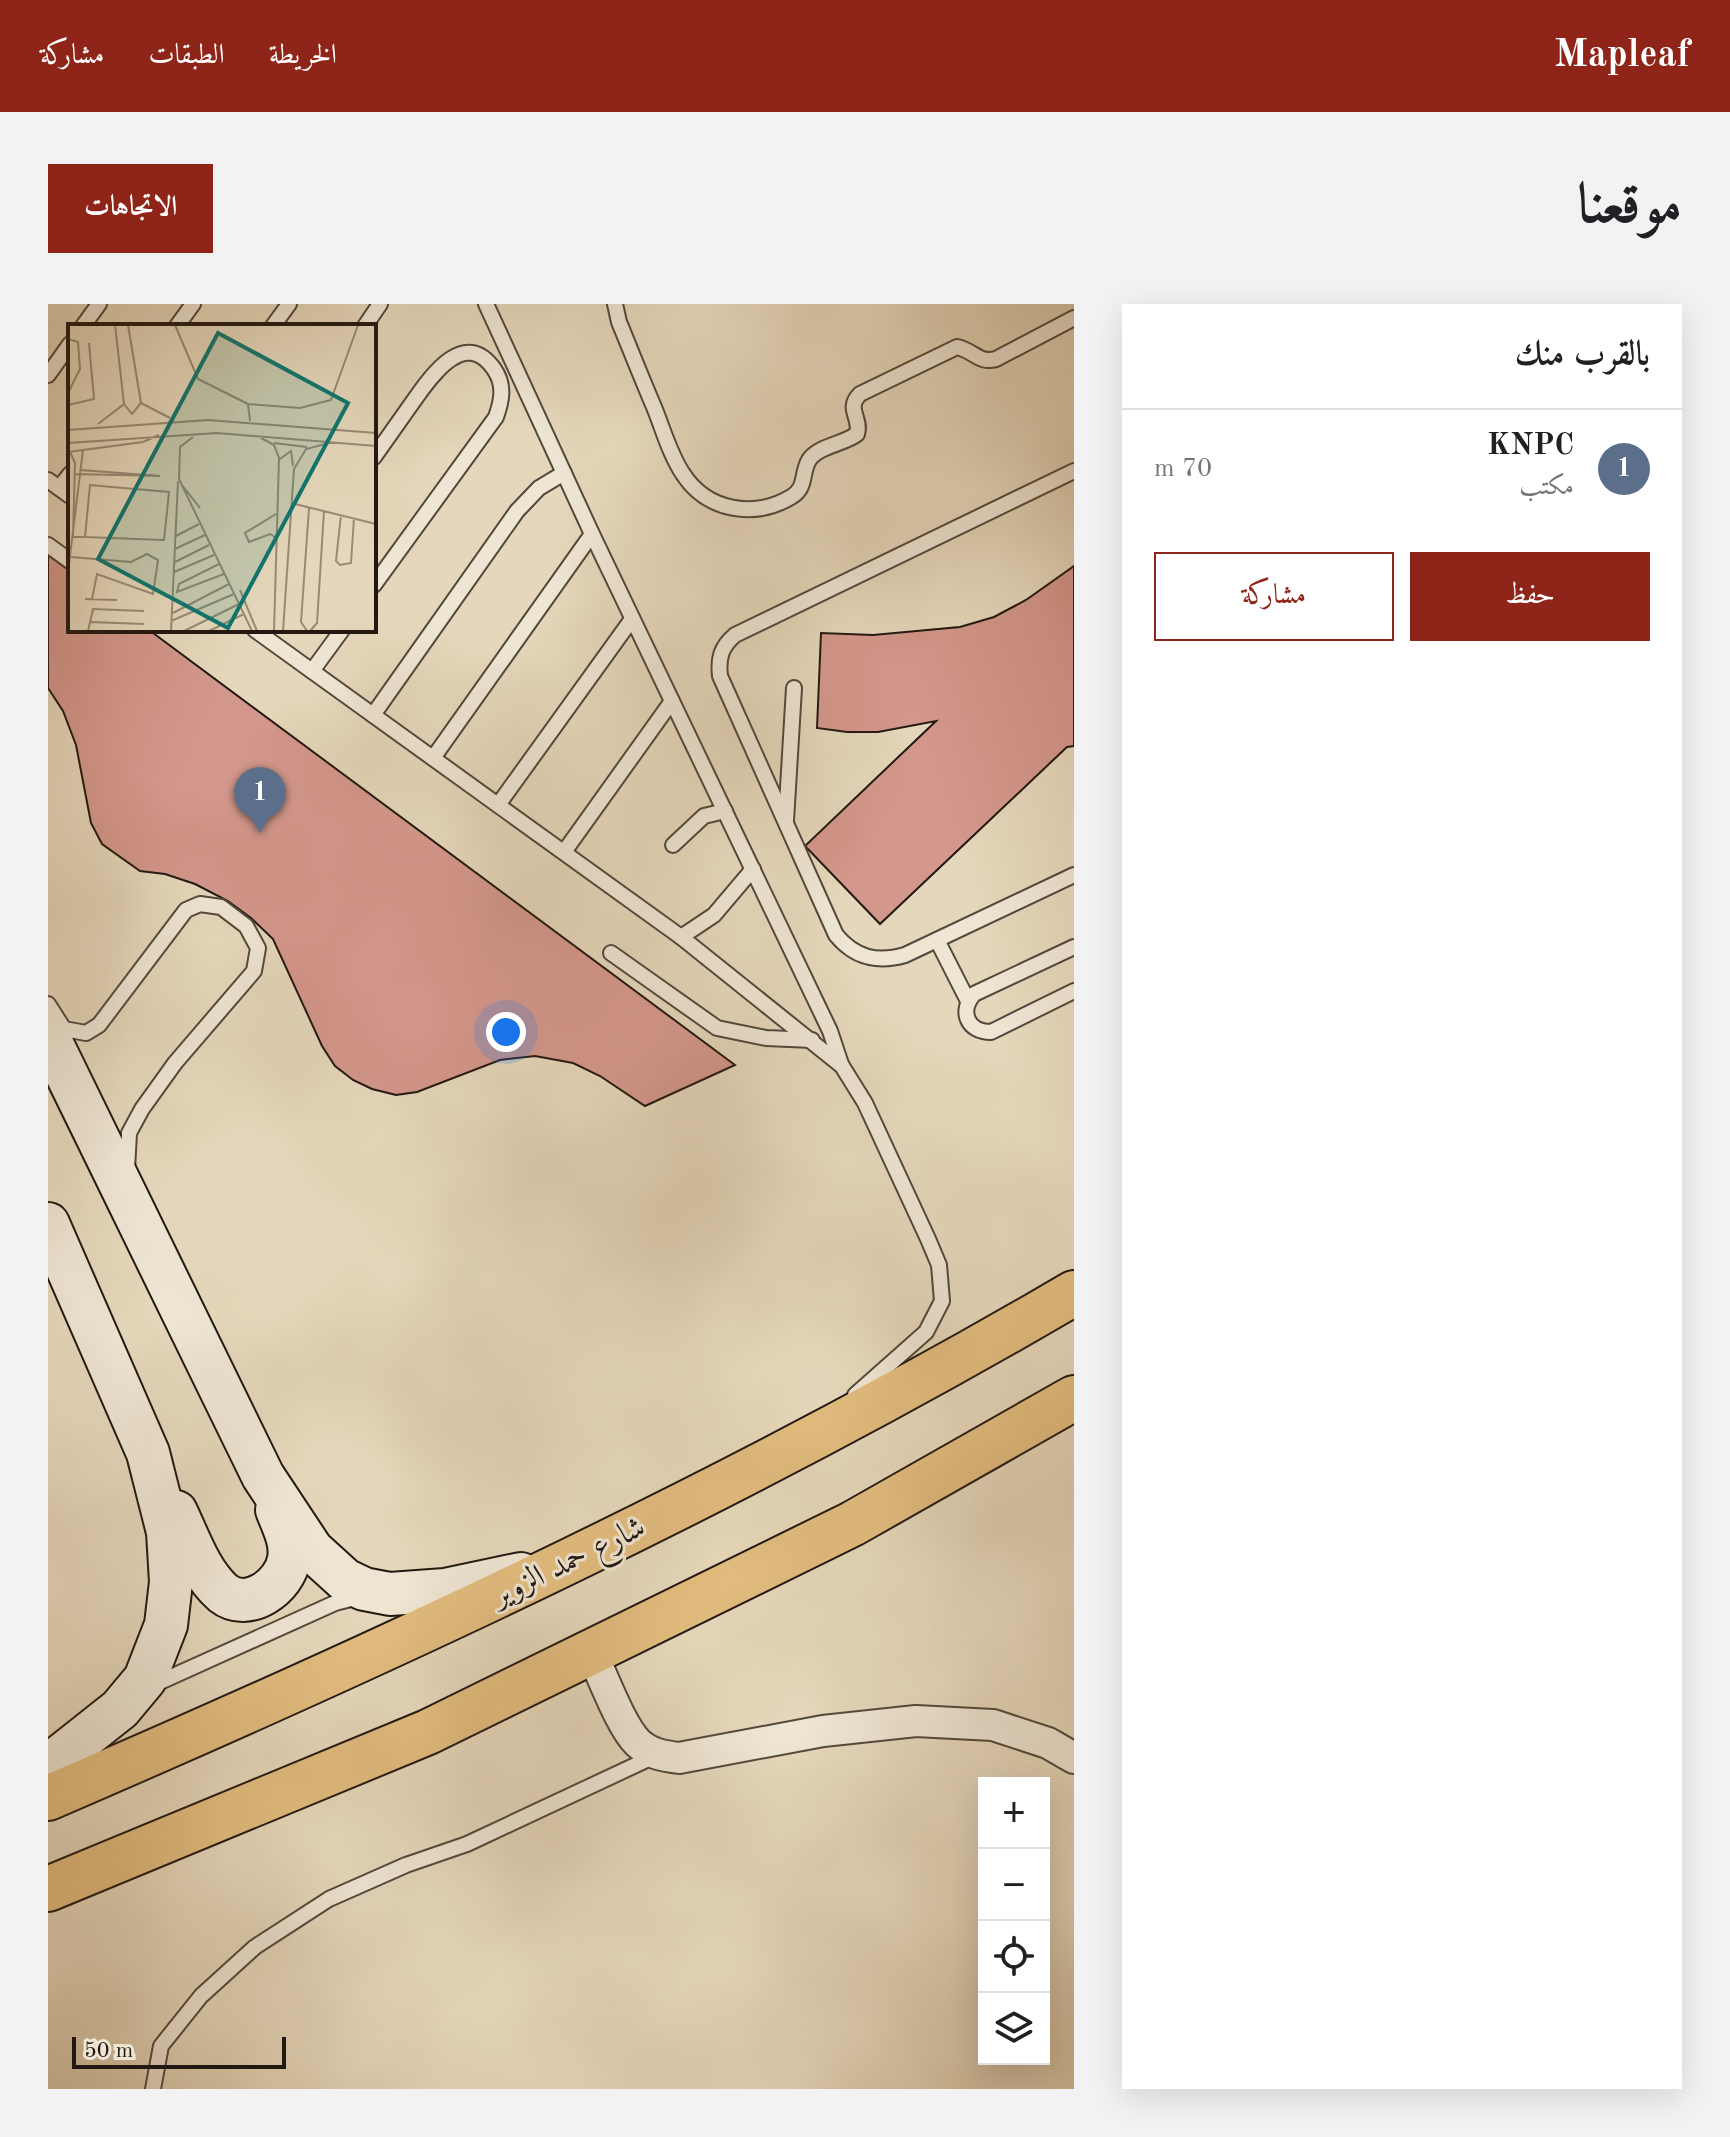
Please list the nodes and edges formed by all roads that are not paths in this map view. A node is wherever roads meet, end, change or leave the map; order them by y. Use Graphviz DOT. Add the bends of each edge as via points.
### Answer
graph roads {
  1 [pos="99,304"];
  2 [pos="193,304"];
  3 [pos="289,304"];
  4 [pos="380,304"];
  5 [pos="486,304"];
  6 [pos="615,304"];
  7 [pos="1074,318"];
  8 [pos="84,324"];
  9 [pos="178,324"];
  10 [pos="274,324"];
  11 [pos="366,324"];
  12 [pos="68,347"];
  13 [pos="48,375"];
  14 [pos="376,454"];
  15 [pos="1074,471"];
  16 [pos="564,473"];
  17 [pos="592,534"];
  18 [pos="48,545"];
  19 [pos="68,560"];
  20 [pos="376,582"];
  21 [pos="632,619"];
  22 [pos="258,632"];
  23 [pos="341,632"];
  24 [pos="312,671"];
  25 [pos="794,688"];
  26 [pos="672,701"];
  27 [pos="373,715"];
  28 [pos="433,758"];
  29 [pos="498,805"];
  30 [pos="725,811"];
  31 [pos="786,822"];
  32 [pos="673,845"];
  33 [pos="564,852"];
  34 [pos="753,869"];
  35 [pos="1074,875"];
  36 [pos="681,937"];
  37 [pos="937,940"];
  38 [pos="1074,947"];
  39 [pos="611,953"];
  40 [pos="1074,991"];
  41 [pos="968,1001"];
  42 [pos="48,1004"];
  43 [pos="48,1036"];
  44 [pos="812,1040"];
  45 [pos="842,1066"];
  46 [pos="127,1198"];
  47 [pos="48,1224"];
  48 [pos="1074,1293"];
  49 [pos="1074,1398"];
  50 [pos="1074,1416"];
  51 [pos="1002,1438"];
  52 [pos="148,1453"];
  53 [pos="753,1471"];
  54 [pos="263,1476"];
  55 [pos="561,1563"];
  56 [pos="379,1593"];
  57 [pos="591,1652"];
  58 [pos="134,1694"];
  59 [pos="657,1755"];
  60 [pos="1074,1758"];
  61 [pos="48,1766"];
  62 [pos="48,1798"];
  63 [pos="48,1889"];
  64 [pos="153,2089"];
  1 -- 8 [label="lane"];
  2 -- 9 [label="lane"];
  3 -- 10 [label="lane"];
  4 -- 11 [label="lane"];
  5 -- 16 [label="lane"];
  6 -- 7 [label="lane" via="682,473 702,495 743,510 790,497 801,487 810,459 857,434 852,411 860,394 957,347 983,360 996,359"];
  12 -- 13 [label="lane"];
  14 -- 20 [label="lane" via="431,377 452,358 464,353 477,356 495,370 502,387 496,417"];
  15 -- 31 [label="lane" via="728,640 720,656 720,676"];
  16 -- 17 [label="lane"];
  16 -- 27 [label="lane" via="522,504"];
  17 -- 21 [label="lane"];
  17 -- 28 [label="lane"];
  18 -- 19 [label="lane"];
  21 -- 26 [label="lane"];
  21 -- 29 [label="lane"];
  22 -- 24 [label="lane"];
  23 -- 24 [label="lane"];
  24 -- 27 [label="lane"];
  25 -- 31 [label="lane"];
  26 -- 30 [label="lane"];
  26 -- 33 [label="lane"];
  27 -- 28 [label="lane"];
  28 -- 29 [label="lane"];
  29 -- 33 [label="lane"];
  30 -- 32 [label="lane" via="704,816"];
  30 -- 34 [label="lane"];
  31 -- 37 [label="lane" via="845,945 880,960"];
  33 -- 36 [label="lane"];
  34 -- 36 [label="lane" via="714,915"];
  34 -- 45 [label="lane"];
  35 -- 37 [label="lane"];
  36 -- 44 [label="lane"];
  37 -- 41 [label="lane"];
  38 -- 41 [label="lane"];
  39 -- 44 [label="lane" via="717,1028"];
  40 -- 41 [label="lane" via="991,1032 973,1028 967,1020"];
  42 -- 46 [label="lane" via="64,1029 86,1033 99,1025 186,910 200,904 221,907 246,926 258,948 254,971 175,1063 129,1133"];
  43 -- 46 [label="main road"];
  44 -- 45 [label="lane"];
  45 -- 53 [label="lane" via="865,1103 928,1239 939,1265 942,1301 926,1332 853,1397"];
  46 -- 54 [label="main road"];
  47 -- 52 [label="main road" via="67,1282"];
  48 -- 53 [label="main road, شارع حمد الزوير"];
  49 -- 51 [label="main road"];
  50 -- 51 [label="main road"];
  51 -- 57 [label="main road" via="852,1524"];
  52 -- 54 [label="main road" via="210,1579 242,1601 277,1583 289,1561 286,1531"];
  52 -- 58 [label="main road" via="168,1532 171,1582 160,1644"];
  53 -- 55 [label="main road, شارع حمد الزوير"];
  54 -- 56 [label="main road" via="312,1550 345,1580"];
  55 -- 56 [label="main road" via="445,1590"];
  55 -- 62 [label="main road, شارع حمد الزوير" via="369,1656"];
  56 -- 58 [label="lane" via="335,1603"];
  57 -- 59 [label="street" via="638,1743"];
  57 -- 63 [label="main road" via="414,1738"];
  58 -- 61 [label="main road"];
  59 -- 60 [label="street" via="679,1758 823,1731 916,1721 993,1725 1048,1743"];
  59 -- 64 [label="lane" via="467,1844 329,1899 255,1947 201,1996 161,2046"];
}
